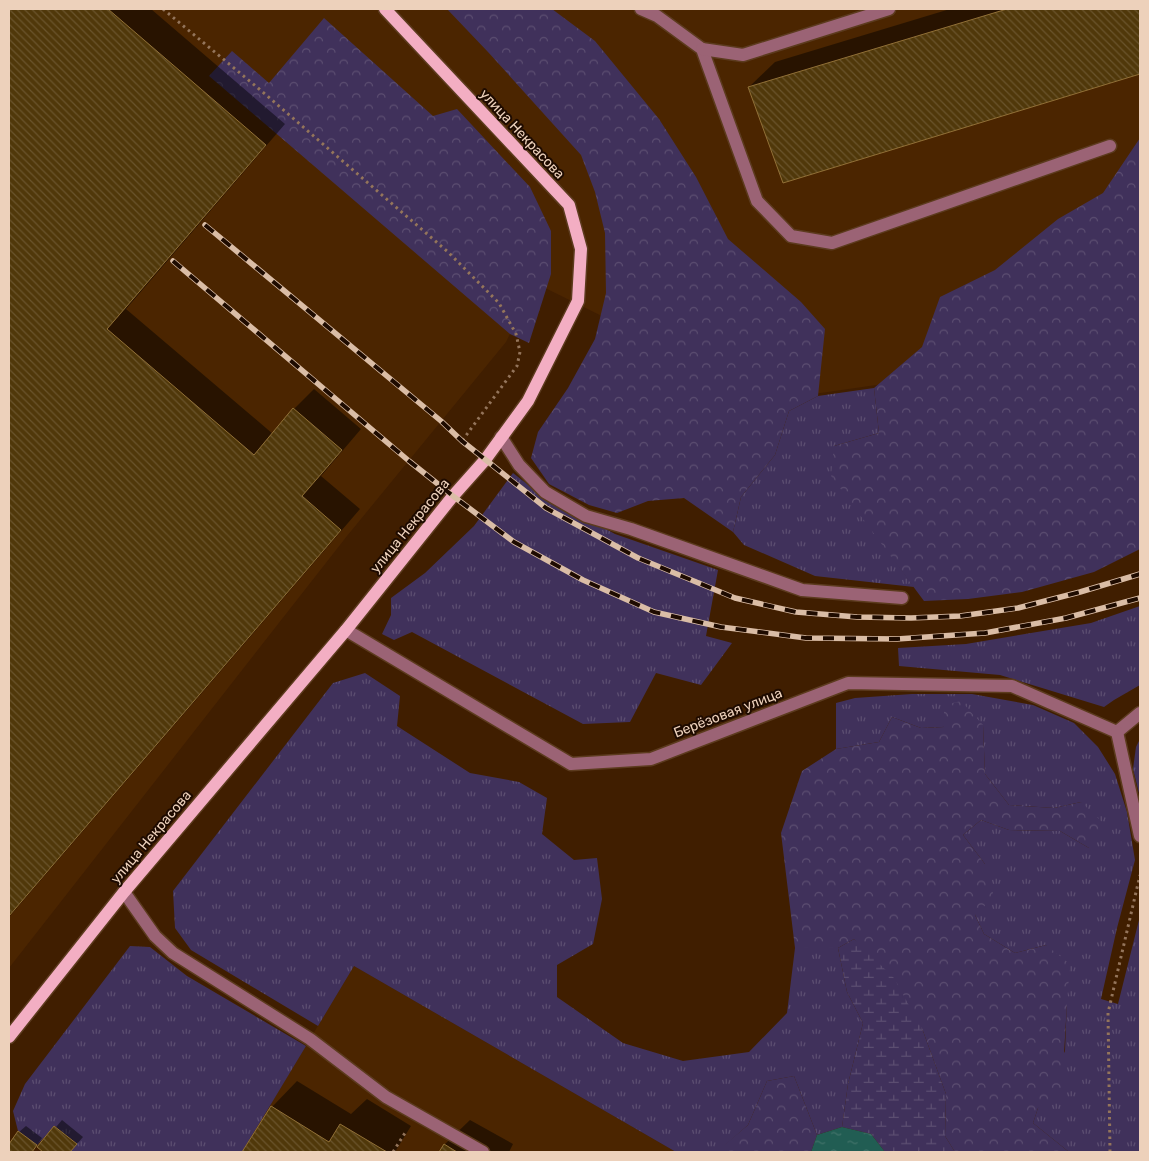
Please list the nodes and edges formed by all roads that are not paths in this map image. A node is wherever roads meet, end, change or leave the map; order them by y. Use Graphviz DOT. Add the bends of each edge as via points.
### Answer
graph roads {
  1 [pos="385,9"];
  2 [pos="640,9"];
  3 [pos="889,9"];
  4 [pos="702,48"];
  5 [pos="1110,146"];
  6 [pos="501,437"];
  7 [pos="902,598"];
  8 [pos="346,630"];
  9 [pos="1140,713"];
  10 [pos="1117,732"];
  11 [pos="1140,836"];
  12 [pos="124,892"];
  13 [pos="9,1037"];
  14 [pos="483,1152"];
  1 -- 6 [label="main road, улица Некрасова" via="569,205 581,249 578,301 528,401"];
  2 -- 4 [label="street" via="657,16"];
  3 -- 4 [label="street" via="743,56"];
  4 -- 5 [label="street" via="757,202 791,236 832,243"];
  6 -- 7 [label="street" via="519,465 545,492 586,516 802,590"];
  6 -- 8 [label="main road, улица Некрасова"];
  8 -- 10 [label="street, Берёзовая улица" via="571,764 651,759 848,683 1012,686"];
  8 -- 12 [label="main road, улица Некрасова"];
  9 -- 10 [label="street"];
  10 -- 11 [label="street"];
  12 -- 13 [label="main road, улица Некрасова"];
  12 -- 14 [label="street" via="154,936 173,953 310,1039 386,1097"];
}
